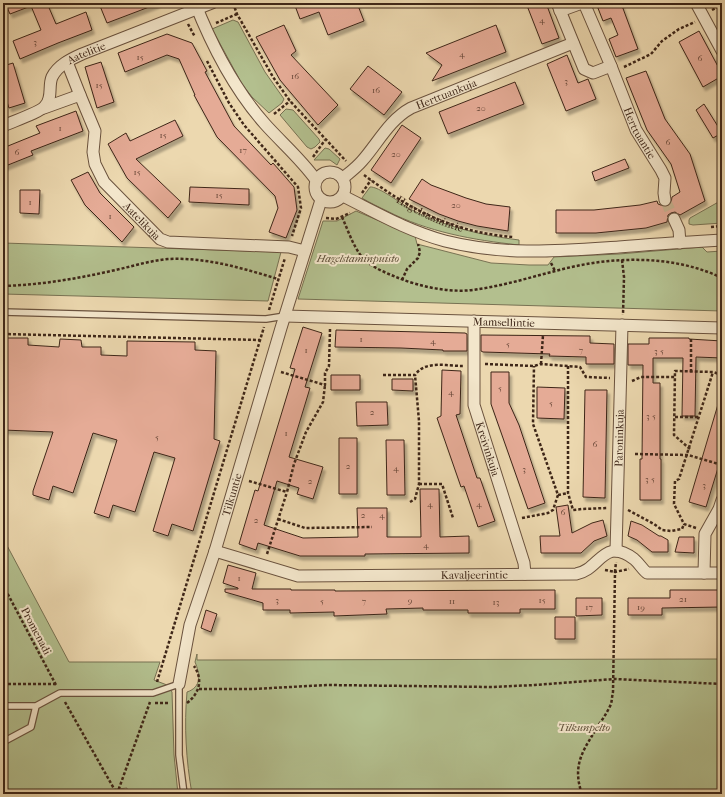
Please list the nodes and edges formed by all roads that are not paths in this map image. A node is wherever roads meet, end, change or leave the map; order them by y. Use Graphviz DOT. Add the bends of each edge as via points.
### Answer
graph roads {
  1 [pos="212,3"];
  2 [pos="583,3"];
  3 [pos="696,3"];
  4 [pos="196,6"];
  5 [pos="558,7"];
  6 [pos="573,43"];
  7 [pos="722,50"];
  8 [pos="67,62"];
  9 [pos="612,69"];
  10 [pos="80,95"];
  11 [pos="44,108"];
  12 [pos="3,126"];
  13 [pos="343,178"];
  14 [pos="316,180"];
  15 [pos="343,196"];
  16 [pos="321,200"];
  17 [pos="666,200"];
  18 [pos="674,219"];
  19 [pos="722,240"];
  20 [pos="680,243"];
  21 [pos="305,251"];
  22 [pos="3,312"];
  23 [pos="285,316"];
  24 [pos="474,320"];
  25 [pos="622,325"];
  26 [pos="722,328"];
  27 [pos="722,500"];
  28 [pos="616,551"];
  29 [pos="215,552"];
  30 [pos="704,573"];
  31 [pos="722,573"];
  32 [pos="525,574"];
  33 [pos="179,684"];
  34 [pos="3,706"];
  35 [pos="36,706"];
  36 [pos="3,742"];
  37 [pos="184,794"];
  1 -- 4 [label="street, Aatelitie"];
  2 -- 5 [label="street, Herttuantie"];
  2 -- 9 [label="street, Herttuantie"];
  3 -- 7 [label="street"];
  4 -- 8 [label="street, Aatelitie"];
  4 -- 14 [label="street" via="223,64 250,106"];
  5 -- 6 [label="street, Herttuantie"];
  6 -- 9 [label="street, Herttuantie" via="584,69 593,73"];
  6 -- 13 [label="street, Herttuankuja" via="406,111"];
  8 -- 10 [label="street, Aatelikuja"];
  8 -- 11 [label="street, Aatelitie" via="52,77 50,97"];
  9 -- 17 [label="street, Herttuantie" via="636,130 665,178"];
  10 -- 11 [label="street"];
  10 -- 21 [label="street, Aatelikuja" via="94,131 94,164 104,182 160,239 168,242 289,247"];
  11 -- 12 [label="street"];
  13 -- 14 [label="street" via="329,172"];
  13 -- 15 [label="street" via="346,187"];
  14 -- 16 [label="street" via="315,189"];
  15 -- 16 [label="street" via="330,203"];
  15 -- 20 [label="street, Hagelstamintie" via="418,232 445,241 492,249 563,251"];
  16 -- 21 [label="street, Tilkuntie"];
  18 -- 20 [label="street" via="679,230"];
  19 -- 20 [label="street, Hagelstamintie"];
  21 -- 23 [label="street, Tilkuntie"];
  22 -- 23 [label="lane" via="266,319"];
  23 -- 24 [label="street, Mamsellintie"];
  23 -- 29 [label="street, Tilkuntie"];
  24 -- 25 [label="street, Mamsellintie"];
  24 -- 32 [label="street, Kreivinkuja" via="474,405 524,563"];
  25 -- 26 [label="street, Mamsellintie"];
  25 -- 28 [label="street, Paroninkuja"];
  27 -- 30 [label="street" via="705,534"];
  28 -- 30 [label="street" via="638,563 646,573"];
  28 -- 32 [label="street, Kavaljeerintie" via="600,557 590,569 583,572"];
  29 -- 32 [label="street, Kavaljeerintie" via="298,576"];
  29 -- 33 [label="street, Tilkuntie" via="190,625"];
  30 -- 31 [label="street"];
  33 -- 35 [label="lane" via="154,693 60,693"];
  33 -- 37 [label="lane, Tilkuntie" via="179,755"];
  34 -- 35 [label="lane"];
  35 -- 36 [label="lane" via="31,727"];
}
